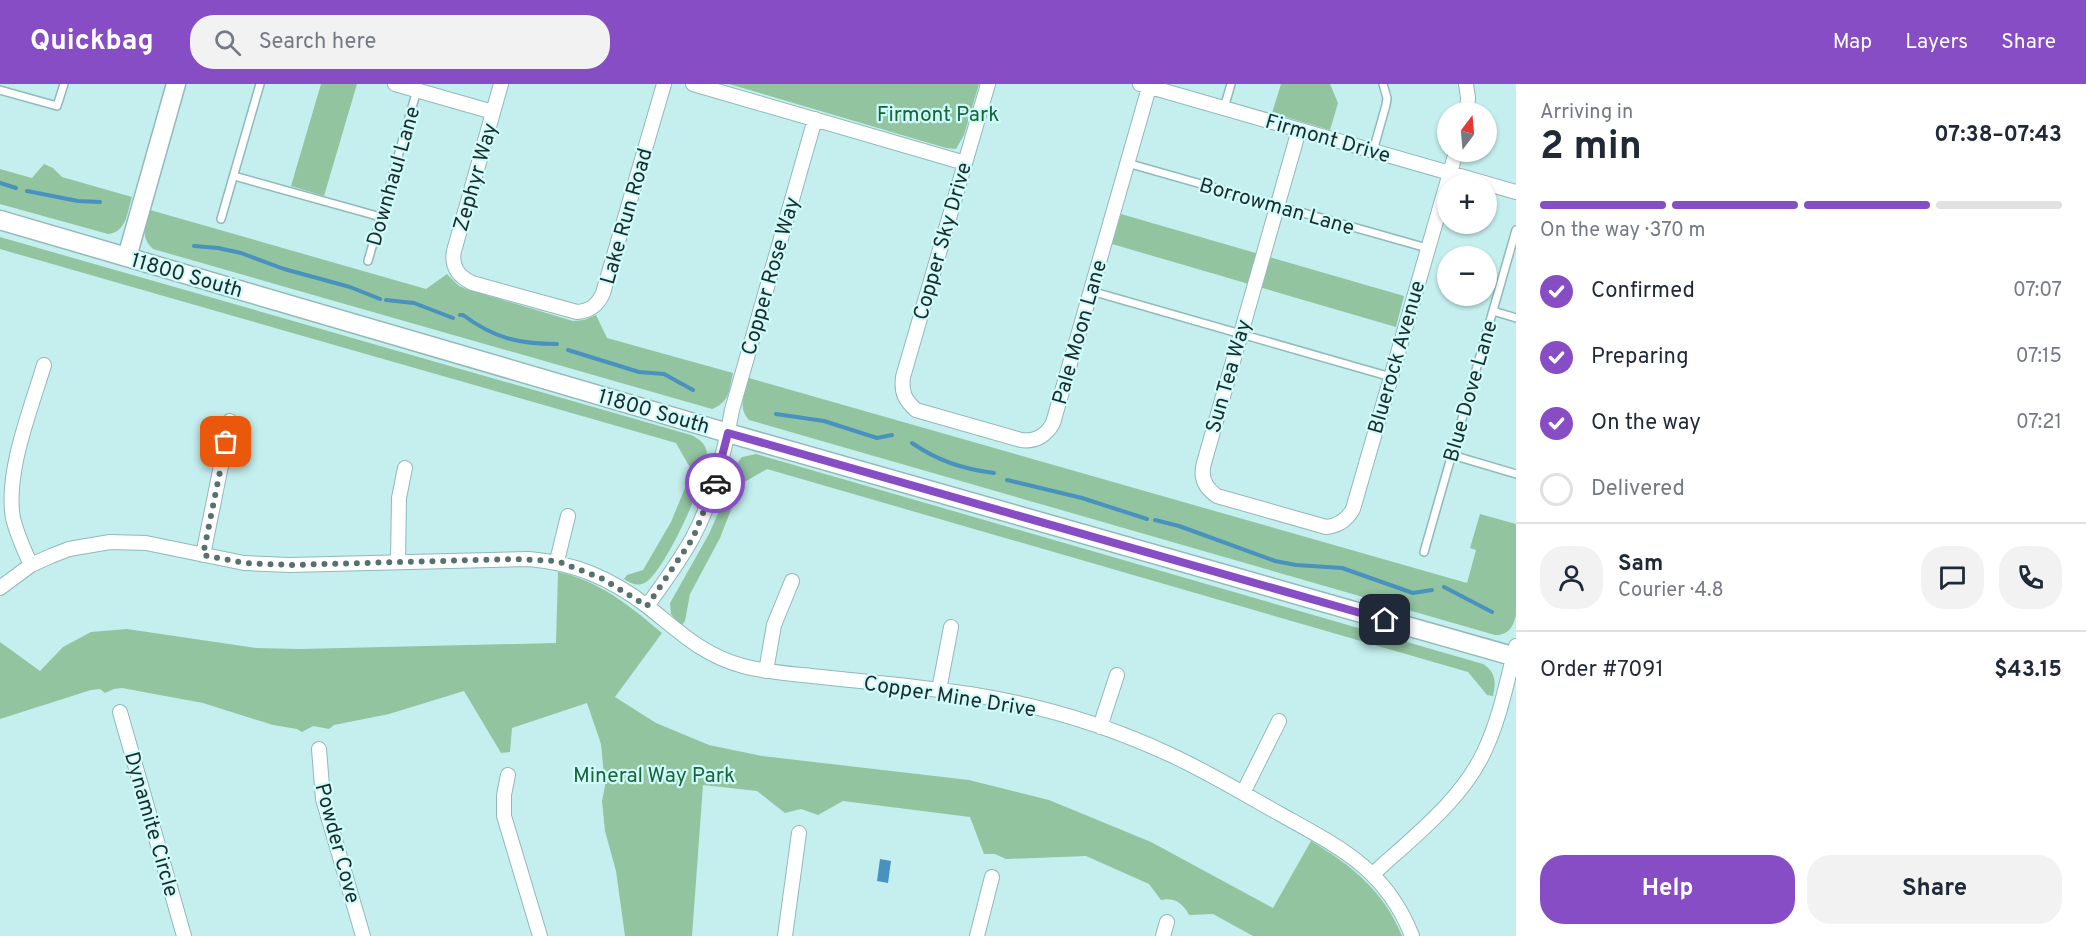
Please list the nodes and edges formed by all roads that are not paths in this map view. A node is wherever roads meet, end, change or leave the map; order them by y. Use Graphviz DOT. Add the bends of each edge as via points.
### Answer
graph roads {
  1 [pos="64,84"];
  2 [pos="176,84"];
  3 [pos="260,84"];
  4 [pos="395,84"];
  5 [pos="501,84"];
  6 [pos="663,84"];
  7 [pos="693,84"];
  8 [pos="987,84"];
  9 [pos="1231,84"];
  10 [pos="1383,84"];
  11 [pos="1466,84"];
  12 [pos="1146,85"];
  13 [pos="413,88"];
  14 [pos="0,90"];
  15 [pos="1468,102"];
  16 [pos="1224,108"];
  17 [pos="494,112"];
  18 [pos="815,119"];
  19 [pos="1299,130"];
  20 [pos="1373,151"];
  21 [pos="1453,162"];
  22 [pos="965,163"];
  23 [pos="1127,163"];
  24 [pos="1449,173"];
  25 [pos="234,176"];
  26 [pos="1516,192"];
  27 [pos="1277,206"];
  28 [pos="381,217"];
  29 [pos="221,219"];
  30 [pos="0,220"];
  31 [pos="1516,230"];
  32 [pos="1427,248"];
  33 [pos="127,257"];
  34 [pos="368,261"];
  35 [pos="456,270"];
  36 [pos="1091,291"];
  37 [pos="1493,311"];
  38 [pos="1516,318"];
  39 [pos="1240,334"];
  40 [pos="44,365"];
  41 [pos="1391,377"];
  42 [pos="905,399"];
  43 [pos="230,421"];
  44 [pos="728,433"];
  45 [pos="1452,455"];
  46 [pos="405,468"];
  47 [pos="1516,474"];
  48 [pos="568,516"];
  49 [pos="1340,524"];
  50 [pos="1424,552"];
  51 [pos="203,555"];
  52 [pos="398,561"];
  53 [pos="557,561"];
  54 [pos="31,565"];
  55 [pos="792,581"];
  56 [pos="0,588"];
  57 [pos="647,606"];
  58 [pos="951,627"];
  59 [pos="1515,653"];
  60 [pos="766,670"];
  61 [pos="1117,675"];
  62 [pos="939,690"];
  63 [pos="120,712"];
  64 [pos="1279,720"];
  65 [pos="1100,727"];
  66 [pos="319,748"];
  67 [pos="508,775"];
  68 [pos="1243,794"];
  69 [pos="799,833"];
  70 [pos="1374,874"];
  71 [pos="992,877"];
  72 [pos="184,936"];
  73 [pos="363,936"];
  74 [pos="540,936"];
  75 [pos="785,936"];
  76 [pos="977,936"];
  77 [pos="1412,936"];
  1 -- 14 [label="lane" via="57,106"];
  2 -- 33 [label="main road"];
  3 -- 25 [label="lane"];
  4 -- 13 [label="street"];
  5 -- 17 [label="street, Zephyr Way"];
  6 -- 35 [label="street, Lake Run Road" via="603,293 595,305 572,312 472,283"];
  7 -- 18 [label="street"];
  8 -- 22 [label="street, Copper Sky Drive"];
  9 -- 16 [label="lane"];
  10 -- 20 [label="lane" via="1386,105"];
  11 -- 15 [label="street"];
  12 -- 16 [label="street, Firmont Drive"];
  12 -- 23 [label="street, Pale Moon Lane"];
  13 -- 17 [label="street"];
  13 -- 28 [label="lane, Downhaul Lane"];
  16 -- 19 [label="street, Firmont Drive"];
  17 -- 35 [label="street, Zephyr Way" via="454,251"];
  18 -- 22 [label="street"];
  18 -- 44 [label="street, Copper Rose Way"];
  19 -- 20 [label="street, Firmont Drive"];
  19 -- 27 [label="street, Sun Tea Way"];
  20 -- 24 [label="street, Firmont Drive"];
  21 -- 24 [label="street, Bluerock Avenue"];
  22 -- 42 [label="street, Copper Sky Drive" via="903,377"];
  23 -- 27 [label="lane, Borrowman Lane"];
  23 -- 36 [label="street, Pale Moon Lane"];
  24 -- 26 [label="street, Firmont Drive"];
  24 -- 32 [label="street, Bluerock Avenue"];
  25 -- 28 [label="lane"];
  25 -- 29 [label="lane"];
  27 -- 32 [label="lane, Borrowman Lane"];
  27 -- 39 [label="street, Sun Tea Way"];
  28 -- 34 [label="lane, Downhaul Lane"];
  30 -- 33 [label="main road, 11800 South"];
  31 -- 37 [label="lane, Blue Dove Lane"];
  32 -- 41 [label="street, Bluerock Avenue"];
  33 -- 44 [label="main road, 11800 South"];
  36 -- 39 [label="lane"];
  36 -- 42 [label="street, Pale Moon Lane" via="1053,423 1040,437 1021,440 916,410"];
  37 -- 38 [label="lane"];
  37 -- 45 [label="lane, Blue Dove Lane"];
  39 -- 41 [label="lane"];
  39 -- 49 [label="street, Sun Tea Way" via="1202,469 1205,485 1217,496 1321,526"];
  40 -- 54 [label="street" via="16,463 12,491 16,530"];
  41 -- 49 [label="street, Bluerock Avenue" via="1353,509"];
  43 -- 51 [label="street"];
  44 -- 57 [label="street, Copper Rose Way" via="704,513"];
  44 -- 59 [label="main road, 11800 South"];
  45 -- 47 [label="lane"];
  45 -- 50 [label="lane, Blue Dove Lane"];
  46 -- 52 [label="street" via="399,498"];
  48 -- 53 [label="street"];
  51 -- 52 [label="street, Copper Mine Drive" via="244,563 290,565"];
  51 -- 54 [label="street, Copper Mine Drive" via="146,543 110,542 69,549"];
  52 -- 53 [label="street, Copper Mine Drive"];
  53 -- 57 [label="street, Copper Mine Drive" via="601,578"];
  54 -- 56 [label="street, Copper Mine Drive"];
  55 -- 60 [label="street" via="774,625"];
  57 -- 60 [label="street, Copper Mine Drive" via="703,649 744,666"];
  58 -- 62 [label="street"];
  59 -- 70 [label="street" via="1491,735 1476,767 1454,798"];
  60 -- 62 [label="street, Copper Mine Drive"];
  61 -- 65 [label="street"];
  62 -- 65 [label="street, Copper Mine Drive" via="1020,704"];
  63 -- 72 [label="street, Dynamite Circle"];
  64 -- 68 [label="street"];
  65 -- 68 [label="street, Copper Mine Drive" via="1171,755"];
  66 -- 73 [label="street, Powder Cove" via="323,799"];
  67 -- 74 [label="street" via="504,816"];
  68 -- 70 [label="street, Copper Mine Drive" via="1338,847"];
  69 -- 75 [label="street"];
  70 -- 77 [label="street, Copper Mine Drive" via="1395,902"];
  71 -- 76 [label="street"];
}
